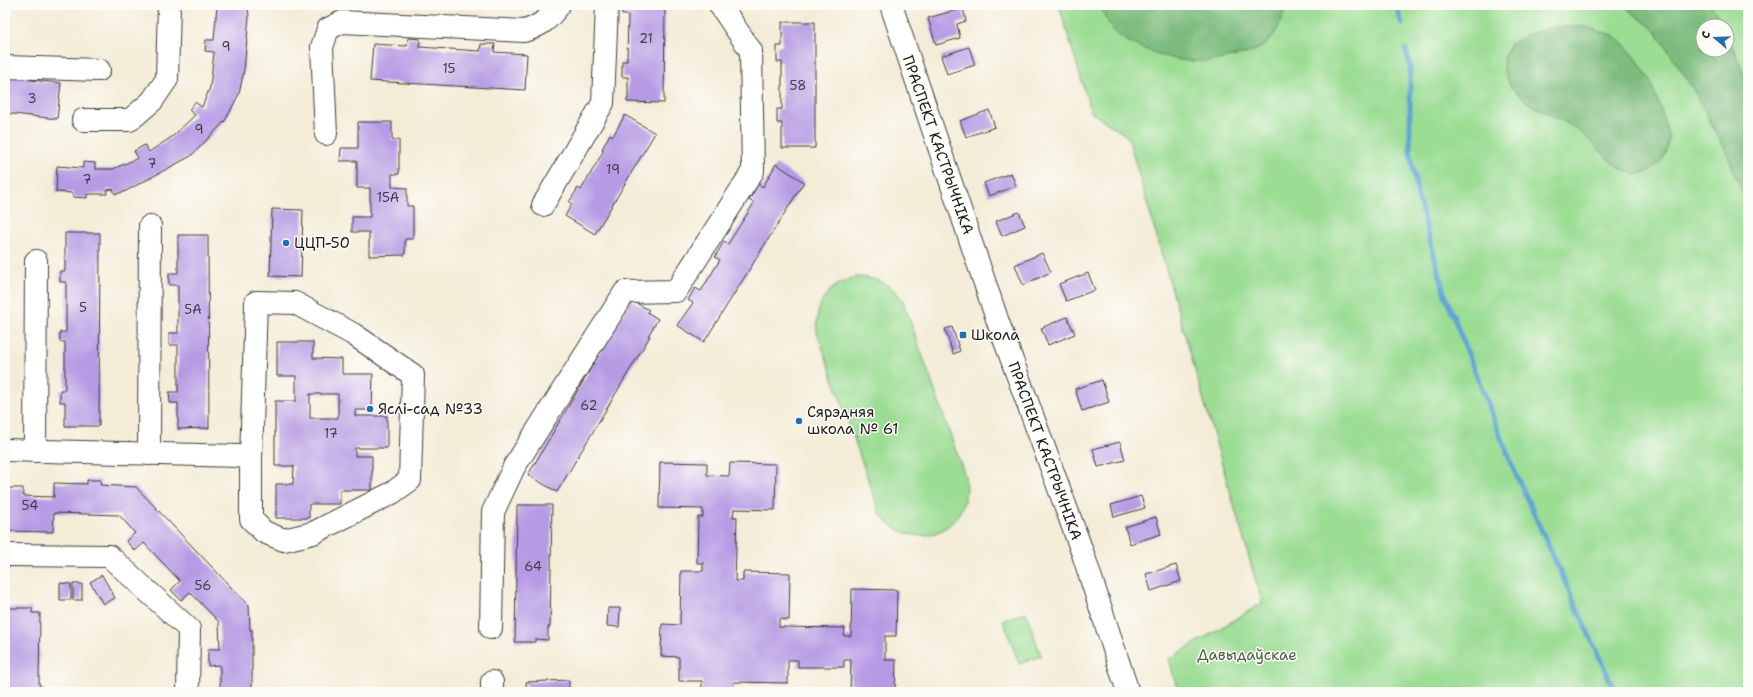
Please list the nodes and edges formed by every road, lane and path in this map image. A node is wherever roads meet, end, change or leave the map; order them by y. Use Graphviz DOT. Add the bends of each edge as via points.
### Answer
graph roads {
  1 [pos="168,5"];
  2 [pos="560,5"];
  3 [pos="606,5"];
  4 [pos="720,5"];
  5 [pos="890,5"];
  6 [pos="5,67"];
  7 [pos="99,70"];
  8 [pos="82,120"];
  9 [pos="326,134"];
  10 [pos="543,205"];
  11 [pos="150,226"];
  12 [pos="36,261"];
  13 [pos="5,450"];
  14 [pos="35,450"];
  15 [pos="149,454"];
  16 [pos="251,460"];
  17 [pos="5,555"];
  18 [pos="491,628"];
  19 [pos="188,692"];
  20 [pos="1128,692"];
  1 -- 8 [label="main road" via="166,79 152,101 130,120"];
  2 -- 9 [label="main road" via="537,27 524,30 342,22 328,29 322,47"];
  3 -- 10 [label="main road" via="603,103"];
  4 -- 18 [label="main road" via="751,51 753,171 676,291 625,292 514,467 493,512"];
  5 -- 20 [label="main road, ПРАСПЕКТ КАСТРЫЧНІКА"];
  6 -- 7 [label="main road"];
  11 -- 15 [label="main road"];
  12 -- 14 [label="main road"];
  13 -- 14 [label="main road"];
  14 -- 15 [label="main road"];
  15 -- 16 [label="main road" via="239,456"];
  16 -- 16 [label="main road" via="251,519 264,532 284,540 313,533 392,493 410,480 413,375 353,334 295,304 256,302"];
  17 -- 19 [label="main road" via="110,556 189,629"];
}
